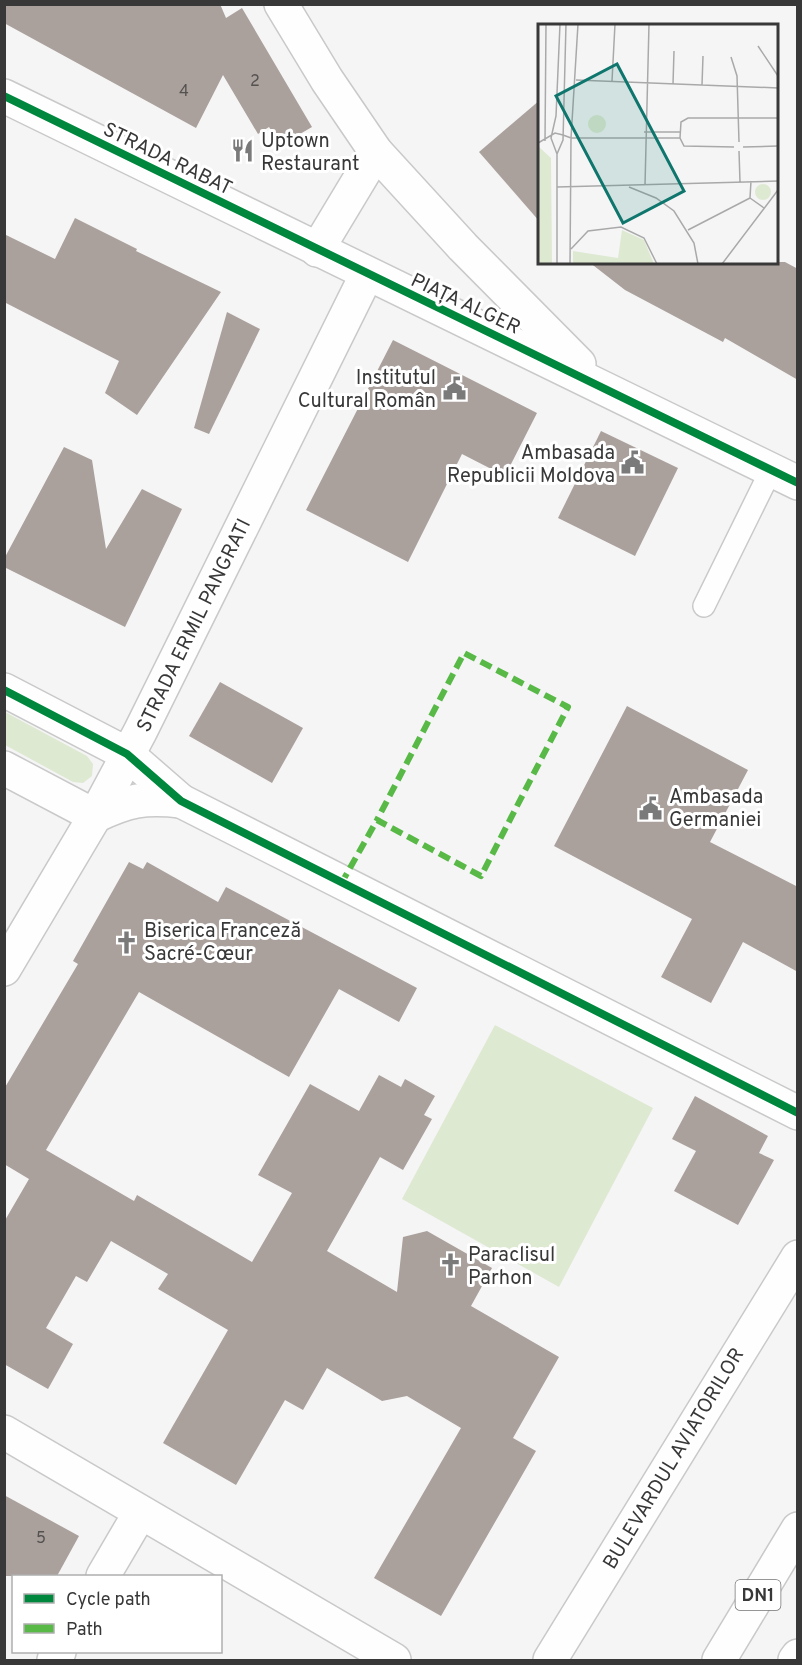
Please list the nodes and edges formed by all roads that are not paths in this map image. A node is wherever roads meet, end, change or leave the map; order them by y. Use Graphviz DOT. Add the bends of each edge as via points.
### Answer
graph roads {
  1 [pos="281,4"];
  2 [pos="4,96"];
  3 [pos="376,152"];
  4 [pos="317,250"];
  5 [pos="367,274"];
  6 [pos="600,384"];
  7 [pos="784,476"];
  8 [pos="704,606"];
  9 [pos="4,690"];
  10 [pos="127,754"];
  11 [pos="4,768"];
  12 [pos="181,801"];
  13 [pos="96,816"];
  14 [pos="4,969"];
  15 [pos="798,1113"];
  16 [pos="798,1257"];
  17 [pos="4,1432"];
  18 [pos="140,1512"];
  19 [pos="798,1529"];
  20 [pos="104,1575"];
  21 [pos="798,1656"];
  22 [pos="394,1660"];
  23 [pos="550,1660"];
  24 [pos="719,1660"];
  25 [pos="795,1660"];
  1 -- 3 [label="street, PIAȚA ALGER"];
  2 -- 4 [label="street, STRADA RABAT"];
  3 -- 4 [label="street"];
  3 -- 6 [label="street, PIAȚA ALGER" via="519,306"];
  4 -- 5 [label="street, PIAȚA ALGER"];
  5 -- 6 [label="street, PIAȚA ALGER"];
  5 -- 10 [label="street, STRADA ERMIL PANGRATI"];
  6 -- 7 [label="street"];
  7 -- 8 [label="lane"];
  9 -- 10 [label="street"];
  10 -- 12 [label="street"];
  10 -- 13 [label="street, STRADA ERMIL PANGRATI"];
  11 -- 13 [label="street"];
  12 -- 13 [label="street" via="136,800"];
  12 -- 15 [label="street"];
  13 -- 14 [label="street, STRADA ERMIL PANGRATI"];
  16 -- 23 [label="street, BULEVARDUL AVIATORILOR"];
  17 -- 18 [label="street"];
  18 -- 20 [label="street"];
  18 -- 22 [label="street"];
  19 -- 24 [label="street, DN1"];
  21 -- 25 [label="street"];
}
